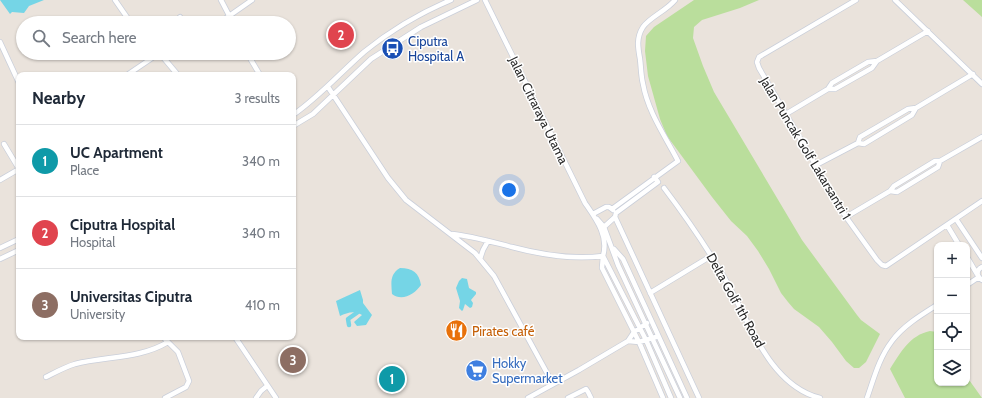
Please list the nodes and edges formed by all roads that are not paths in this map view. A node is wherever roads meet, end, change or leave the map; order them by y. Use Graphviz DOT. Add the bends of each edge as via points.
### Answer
graph roads {
  1 [pos="115,0"];
  2 [pos="221,0"];
  3 [pos="252,0"];
  4 [pos="450,0"];
  5 [pos="477,0"];
  6 [pos="485,0"];
  7 [pos="675,0"];
  8 [pos="856,0"];
  9 [pos="895,0"];
  10 [pos="229,15"];
  11 [pos="127,16"];
  12 [pos="928,31"];
  13 [pos="0,43"];
  14 [pos="150,60"];
  15 [pos="164,60"];
  16 [pos="252,60"];
  17 [pos="132,72"];
  18 [pos="175,72"];
  19 [pos="258,72"];
  20 [pos="973,74"];
  21 [pos="16,77"];
  22 [pos="982,84"];
  23 [pos="328,87"];
  24 [pos="334,95"];
  25 [pos="916,108"];
  26 [pos="296,113"];
  27 [pos="786,114"];
  28 [pos="296,124"];
  29 [pos="982,137"];
  30 [pos="858,143"];
  31 [pos="4,144"];
  32 [pos="16,164"];
  33 [pos="816,165"];
  34 [pos="16,171"];
  35 [pos="654,177"];
  36 [pos="0,180"];
  37 [pos="664,188"];
  38 [pos="982,201"];
  39 [pos="612,209"];
  40 [pos="615,215"];
  41 [pos="595,217"];
  42 [pos="846,217"];
  43 [pos="956,219"];
  44 [pos="947,226"];
  45 [pos="604,227"];
  46 [pos="450,234"];
  47 [pos="16,240"];
  48 [pos="488,241"];
  49 [pos="957,242"];
  50 [pos="0,248"];
  51 [pos="613,248"];
  52 [pos="16,251"];
  53 [pos="603,256"];
  54 [pos="711,256"];
  55 [pos="982,258"];
  56 [pos="0,259"];
  57 [pos="480,259"];
  58 [pos="970,262"];
  59 [pos="982,267"];
  60 [pos="979,277"];
  61 [pos="970,283"];
  62 [pos="650,293"];
  63 [pos="934,307"];
  64 [pos="652,320"];
  65 [pos="646,323"];
  66 [pos="639,328"];
  67 [pos="634,332"];
  68 [pos="659,335"];
  69 [pos="653,338"];
  70 [pos="237,340"];
  71 [pos="646,340"];
  72 [pos="628,341"];
  73 [pos="168,342"];
  74 [pos="639,342"];
  75 [pos="46,377"];
  76 [pos="553,384"];
  77 [pos="267,386"];
  78 [pos="165,398"];
  79 [pos="256,398"];
  80 [pos="276,398"];
  81 [pos="528,398"];
  82 [pos="568,398"];
  83 [pos="591,398"];
  84 [pos="663,398"];
  85 [pos="671,398"];
  86 [pos="680,398"];
  87 [pos="687,398"];
  88 [pos="699,398"];
  89 [pos="818,398"];
  90 [pos="867,398"];
  1 -- 11 [label="street"];
  2 -- 10 [label="street"];
  3 -- 10 [label="street"];
  4 -- 23 [label="street" via="391,32 365,52"];
  5 -- 24 [label="street" via="421,26 371,59"];
  6 -- 41 [label="street, Jalan Citraraya Utama" via="582,196"];
  7 -- 35 [label="street" via="643,26 637,42 642,84 663,135 678,161"];
  8 -- 27 [label="street, Jalan Puncak Golf Lakarsantri 1" via="759,56 759,68"];
  9 -- 12 [label="street"];
  12 -- 20 [label="street"];
  12 -- 27 [label="street" via="877,61 868,62 832,83 828,89"];
  13 -- 21 [label="street"];
  14 -- 17 [label="street"];
  15 -- 18 [label="street"];
  16 -- 19 [label="street"];
  20 -- 22 [label="street"];
  20 -- 25 [label="street"];
  23 -- 24 [label="street"];
  23 -- 26 [label="street"];
  24 -- 28 [label="street"];
  24 -- 46 [label="street" via="388,178 406,200"];
  25 -- 30 [label="street" via="908,109 860,137"];
  25 -- 30 [label="street" via="912,115 864,144"];
  27 -- 33 [label="street, Jalan Puncak Golf Lakarsantri 1"];
  29 -- 42 [label="street" via="940,161 935,161 894,186 890,192"];
  30 -- 33 [label="street"];
  31 -- 32 [label="street"];
  33 -- 42 [label="street, Jalan Puncak Golf Lakarsantri 1"];
  34 -- 36 [label="street"];
  35 -- 39 [label="street"];
  35 -- 40 [label="street" via="658,182"];
  37 -- 54 [label="street, Delta Golf 1th Road"];
  38 -- 43 [label="street, Jalan Puncak Golf Lakarsantri 1"];
  39 -- 40 [label="street"];
  39 -- 41 [label="street" via="606,207"];
  40 -- 45 [label="street"];
  40 -- 62 [label="street"];
  41 -- 45 [label="street, Jalan Citraraya Utama"];
  41 -- 53 [label="street, Jalan Citraraya Utama" via="605,240"];
  42 -- 44 [label="street, Jalan Puncak Golf Lakarsantri 1" via="877,260 886,266"];
  43 -- 44 [label="street, Jalan Puncak Golf Lakarsantri 1"];
  43 -- 55 [label="street"];
  44 -- 49 [label="street"];
  45 -- 51 [label="street, Jalan Citraraya Utama"];
  46 -- 48 [label="street"];
  46 -- 57 [label="street" via="476,253"];
  47 -- 50 [label="street"];
  48 -- 53 [label="street" via="558,256"];
  48 -- 57 [label="street"];
  51 -- 64 [label="street, Jalan Citraraya Utama" via="623,259"];
  51 -- 65 [label="street, Jalan Citraraya Utama" via="618,265"];
  52 -- 56 [label="street"];
  53 -- 66 [label="street, Jalan Citraraya Utama"];
  53 -- 67 [label="street, Jalan Citraraya Utama" via="602,268"];
  54 -- 62 [label="street"];
  54 -- 89 [label="street, Delta Golf 1th Road" via="774,366 792,384"];
  57 -- 76 [label="street" via="494,276"];
  58 -- 60 [label="street"];
  59 -- 60 [label="street" via="979,269"];
  60 -- 61 [label="street"];
  62 -- 88 [label="street"];
  63 -- 90 [label="street" via="906,327 892,341 877,368"];
  64 -- 65 [label="street"];
  64 -- 68 [label="street, Jalan Citraraya Utama"];
  65 -- 66 [label="street"];
  65 -- 69 [label="street, Jalan Citraraya Utama"];
  66 -- 67 [label="street"];
  66 -- 71 [label="street, Jalan Citraraya Utama"];
  67 -- 72 [label="street"];
  67 -- 74 [label="street, Jalan Citraraya Utama"];
  68 -- 69 [label="street"];
  68 -- 87 [label="street, Jalan Citraraya Utama"];
  69 -- 71 [label="street"];
  69 -- 86 [label="street, Jalan Citraraya Utama"];
  70 -- 77 [label="street"];
  71 -- 74 [label="street"];
  71 -- 85 [label="street, Jalan Citraraya Utama"];
  72 -- 74 [label="street"];
  72 -- 76 [label="street"];
  73 -- 75 [label="street" via="137,354 75,364"];
  73 -- 78 [label="street" via="178,352 189,381 186,387"];
  74 -- 84 [label="street, Jalan Citraraya Utama"];
  76 -- 81 [label="street"];
  77 -- 79 [label="street"];
  77 -- 80 [label="street"];
  82 -- 83 [label="street" via="586,389"];
}
